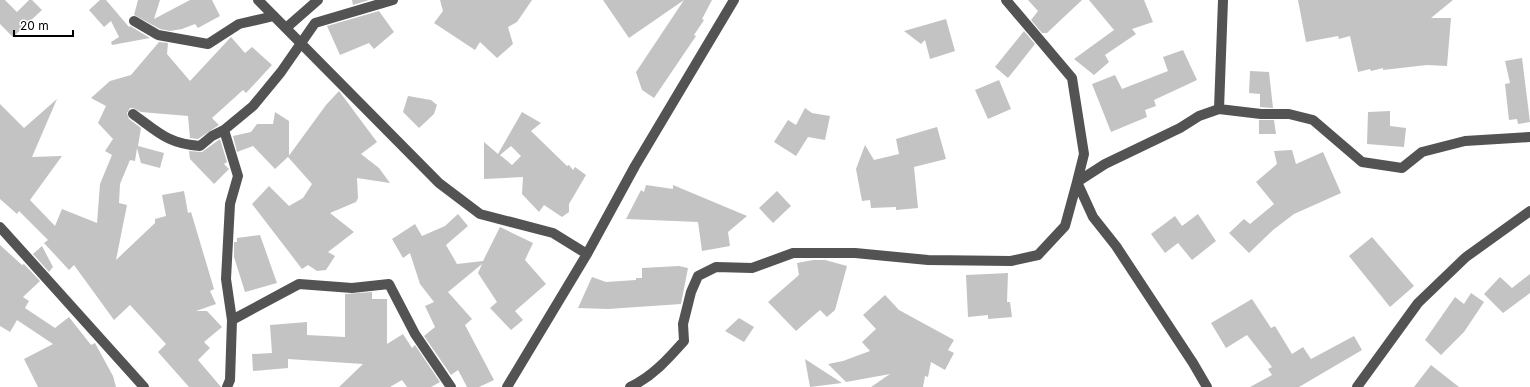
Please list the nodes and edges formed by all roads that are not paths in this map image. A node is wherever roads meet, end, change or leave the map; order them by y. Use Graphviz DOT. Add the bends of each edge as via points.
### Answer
graph roads {
  1 [pos="258,0"];
  2 [pos="318,0"];
  3 [pos="393,0"];
  4 [pos="734,0"];
  5 [pos="1006,0"];
  6 [pos="1223,0"];
  7 [pos="274,16"];
  8 [pos="134,21"];
  9 [pos="286,28"];
  10 [pos="302,44"];
  11 [pos="1219,109"];
  12 [pos="133,114"];
  13 [pos="224,130"];
  14 [pos="1530,137"];
  15 [pos="1077,182"];
  16 [pos="1530,212"];
  17 [pos="0,227"];
  18 [pos="586,254"];
  19 [pos="232,320"];
  20 [pos="144,387"];
  21 [pos="227,387"];
  22 [pos="451,387"];
  23 [pos="507,387"];
  24 [pos="630,387"];
  25 [pos="1207,387"];
  26 [pos="1357,387"];
  1 -- 7 [label="street"];
  2 -- 9 [label="street"];
  3 -- 10 [label="street" via="315,23"];
  4 -- 18 [label="street"];
  5 -- 15 [label="street" via="1072,78 1084,154"];
  6 -- 11 [label="street"];
  7 -- 8 [label="street" via="239,24 208,44 158,35"];
  7 -- 9 [label="street"];
  9 -- 10 [label="street"];
  10 -- 13 [label="street" via="253,106"];
  10 -- 18 [label="street" via="439,183 480,214 553,233"];
  11 -- 14 [label="street" via="1288,114 1313,120 1362,162 1402,168 1422,152 1465,141"];
  11 -- 15 [label="street" via="1199,116 1180,128 1105,164"];
  12 -- 13 [label="street" via="166,138 182,145 200,146"];
  13 -- 19 [label="street" via="238,176 230,204 226,279"];
  15 -- 24 [label="street" via="1065,226 1038,255 1012,261 928,260 855,253 793,253 752,268 716,267 698,276 691,292 683,324 684,341 662,366 640,383"];
  15 -- 25 [label="street" via="1093,217 1194,363"];
  16 -- 26 [label="street" via="1466,257 1418,303"];
  17 -- 20 [label="street"];
  18 -- 23 [label="street"];
  19 -- 21 [label="street" via="230,380"];
  19 -- 22 [label="street" via="299,284 352,288 389,284 415,334"];
}
